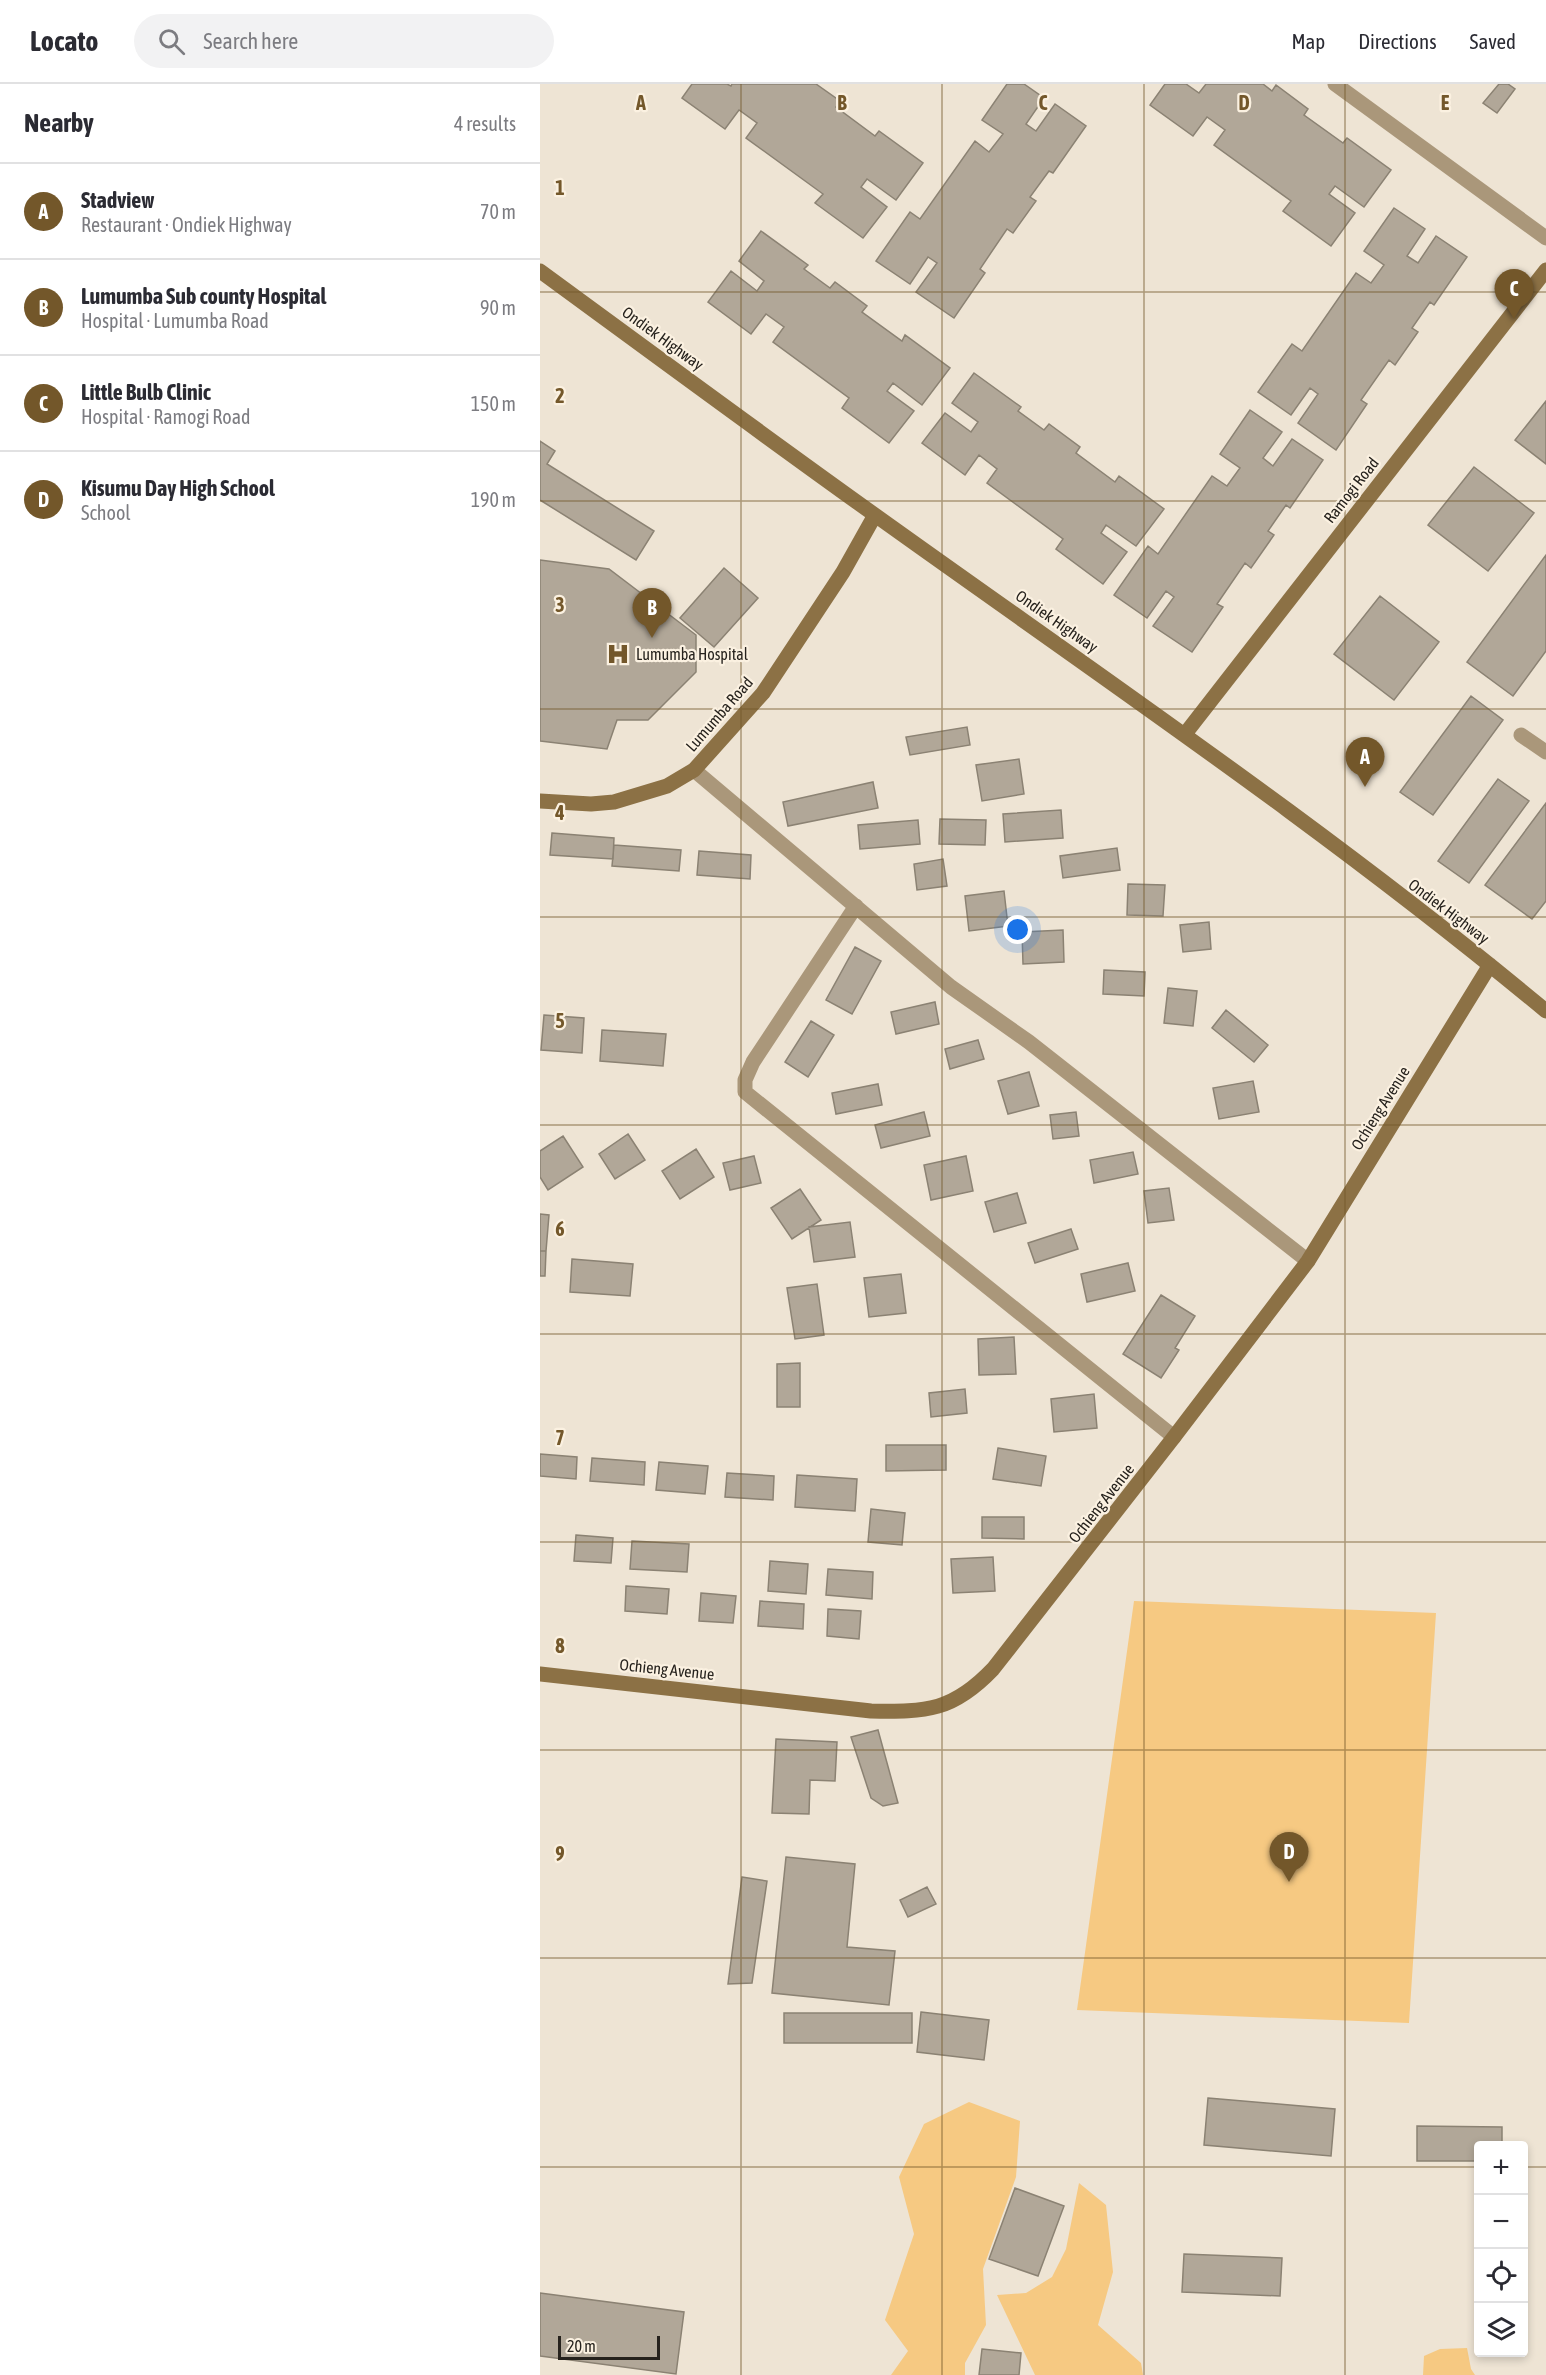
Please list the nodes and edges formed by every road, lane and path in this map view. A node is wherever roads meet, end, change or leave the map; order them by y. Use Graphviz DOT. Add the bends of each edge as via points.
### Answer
graph roads {
  1 [pos="1335,84"];
  2 [pos="1546,238"];
  3 [pos="1546,270"];
  4 [pos="540,272"];
  5 [pos="875,515"];
  6 [pos="1185,734"];
  7 [pos="1521,735"];
  8 [pos="1546,752"];
  9 [pos="694,770"];
  10 [pos="540,801"];
  11 [pos="856,906"];
  12 [pos="1490,965"];
  13 [pos="1546,1011"];
  14 [pos="1308,1261"];
  15 [pos="1174,1437"];
  16 [pos="540,1674"];
  1 -- 2 [label="street"];
  3 -- 6 [label="main road, Ramogi Road"];
  4 -- 5 [label="main road, Ondiek Highway"];
  5 -- 6 [label="main road, Ondiek Highway"];
  5 -- 9 [label="main road, Lumumba Road" via="843,572 763,693"];
  6 -- 12 [label="main road, Ondiek Highway"];
  7 -- 8 [label="street"];
  9 -- 10 [label="main road, Lumumba Road" via="667,786 614,802"];
  9 -- 11 [label="street"];
  11 -- 14 [label="street" via="951,987 1029,1042"];
  11 -- 15 [label="street" via="753,1062 745,1080 746,1092"];
  12 -- 13 [label="main road, Ondiek Highway"];
  12 -- 14 [label="main road, Ochieng Avenue"];
  14 -- 15 [label="main road, Ochieng Avenue"];
  15 -- 16 [label="main road, Ochieng Avenue" via="993,1670 959,1698 936,1708 913,1712 837,1708"];
}
